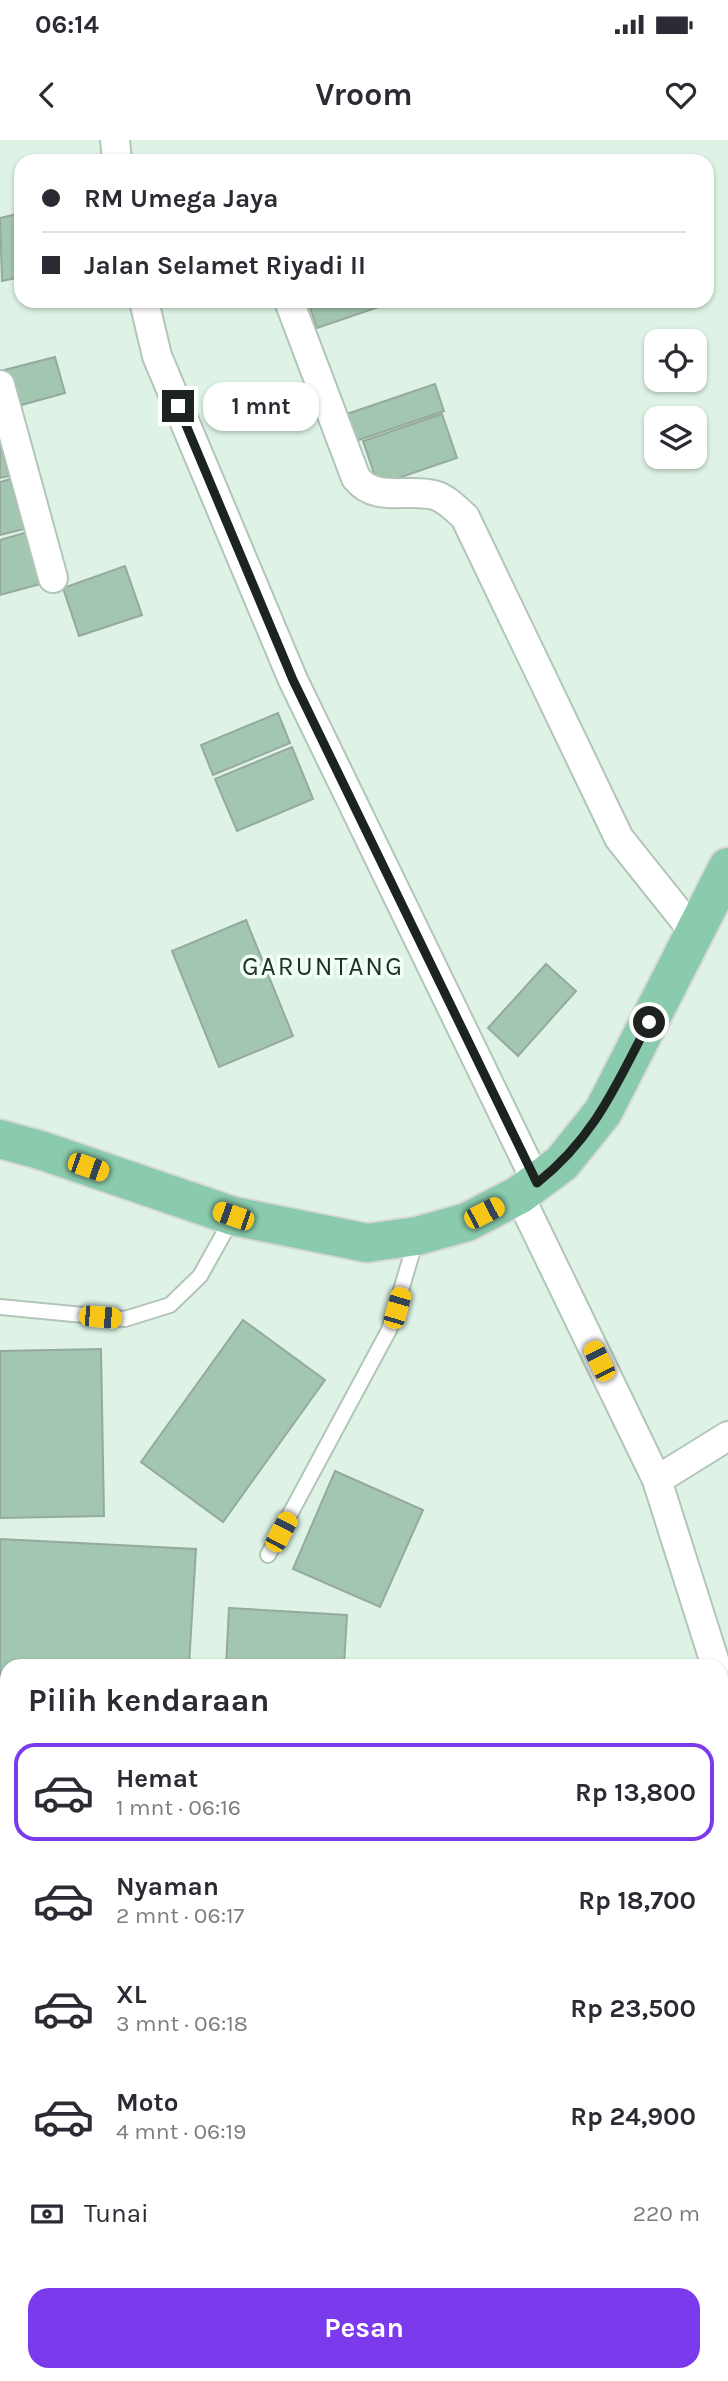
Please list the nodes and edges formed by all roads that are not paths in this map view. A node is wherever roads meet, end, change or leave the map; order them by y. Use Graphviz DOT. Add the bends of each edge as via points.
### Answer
graph roads {
  1 [pos="146,308"];
  2 [pos="292,308"];
  3 [pos="0,385"];
  4 [pos="53,578"];
  5 [pos="726,878"];
  6 [pos="694,932"];
  7 [pos="0,1139"];
  8 [pos="528,1189"];
  9 [pos="233,1216"];
  10 [pos="417,1236"];
  11 [pos="0,1307"];
  12 [pos="728,1436"];
  13 [pos="657,1480"];
  14 [pos="268,1555"];
  15 [pos="714,1659"];
  1 -- 8 [label="street" via="158,356 293,680"];
  2 -- 6 [label="street" via="356,478 377,493 436,495 465,517 619,838"];
  3 -- 4 [label="street"];
  5 -- 6 [label="main road"];
  6 -- 8 [label="main road" via="603,1112 562,1163"];
  7 -- 9 [label="main road"];
  8 -- 10 [label="main road" via="467,1222"];
  8 -- 13 [label="street"];
  9 -- 10 [label="main road" via="367,1243"];
  9 -- 11 [label="lane" via="201,1276 170,1305 125,1319"];
  10 -- 14 [label="lane" via="389,1330"];
  12 -- 13 [label="street"];
  13 -- 15 [label="street"];
}
